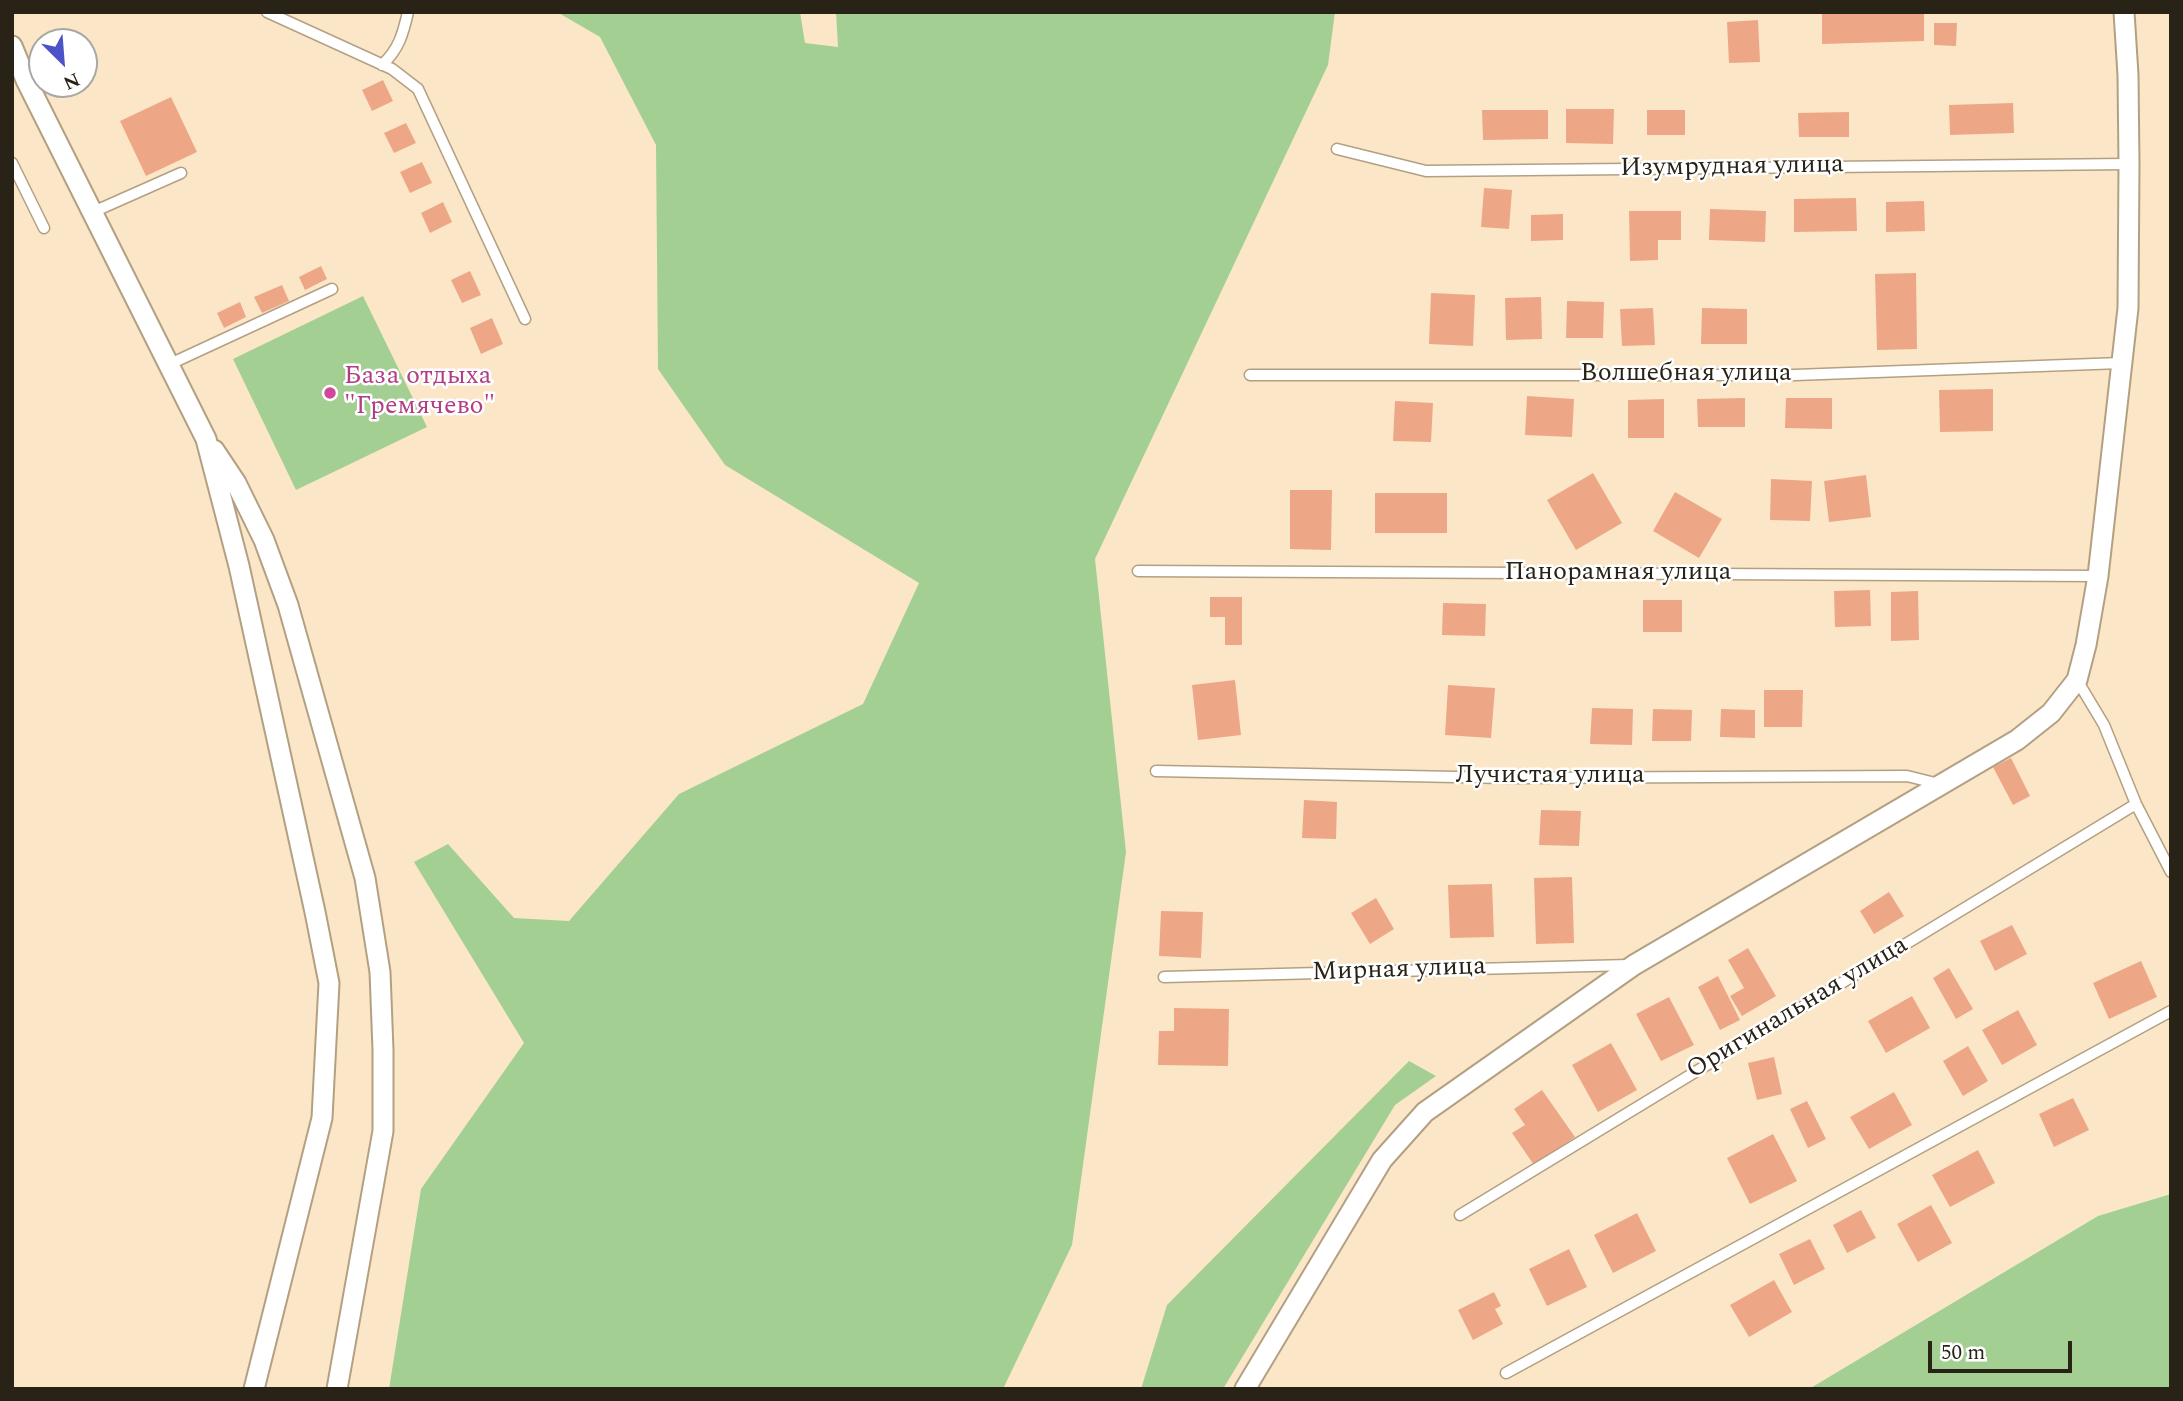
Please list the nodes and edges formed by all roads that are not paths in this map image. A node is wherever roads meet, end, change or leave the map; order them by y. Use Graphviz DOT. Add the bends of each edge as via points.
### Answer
graph roads {
  1 [pos="267,12"];
  2 [pos="408,12"];
  3 [pos="2124,12"];
  4 [pos="12,46"];
  5 [pos="382,65"];
  6 [pos="1337,149"];
  7 [pos="12,163"];
  8 [pos="2129,164"];
  9 [pos="181,173"];
  10 [pos="93,212"];
  11 [pos="44,228"];
  12 [pos="332,289"];
  13 [pos="525,319"];
  14 [pos="2122,363"];
  15 [pos="170,364"];
  16 [pos="1250,375"];
  17 [pos="206,439"];
  18 [pos="1138,571"];
  19 [pos="2098,576"];
  20 [pos="2077,680"];
  21 [pos="1156,771"];
  22 [pos="1943,785"];
  23 [pos="2136,804"];
  24 [pos="2171,872"];
  25 [pos="1634,965"];
  26 [pos="1164,977"];
  27 [pos="2171,1011"];
  28 [pos="1460,1215"];
  29 [pos="1506,1373"];
  30 [pos="254,1389"];
  31 [pos="337,1389"];
  32 [pos="1245,1389"];
  1 -- 5 [label="lane"];
  2 -- 5 [label="lane" via="402,39"];
  3 -- 8 [label="street"];
  4 -- 10 [label="street"];
  5 -- 13 [label="lane" via="418,89"];
  6 -- 8 [label="lane, Изумрудная улица" via="1426,171"];
  7 -- 11 [label="lane"];
  8 -- 14 [label="street" via="2128,308"];
  9 -- 10 [label="lane"];
  10 -- 15 [label="street"];
  12 -- 15 [label="lane"];
  14 -- 16 [label="lane, Волшебная улица" via="1795,375"];
  14 -- 19 [label="street"];
  15 -- 17 [label="street"];
  17 -- 30 [label="street" via="242,579 329,983 323,1118"];
  17 -- 31 [label="street" via="264,540 288,605 365,878 380,972 383,1131"];
  18 -- 19 [label="lane, Панорамная улица"];
  19 -- 20 [label="street"];
  20 -- 22 [label="street" via="2051,713 2017,740"];
  20 -- 23 [label="lane" via="2104,725"];
  21 -- 22 [label="lane, Лучистая улица" via="1506,778 1907,776"];
  22 -- 25 [label="street"];
  23 -- 24 [label="lane"];
  23 -- 28 [label="lane, Оригинальная улица"];
  25 -- 26 [label="lane, Мирная улица"];
  25 -- 32 [label="street" via="1425,1112 1382,1160"];
  27 -- 29 [label="lane"];
}
